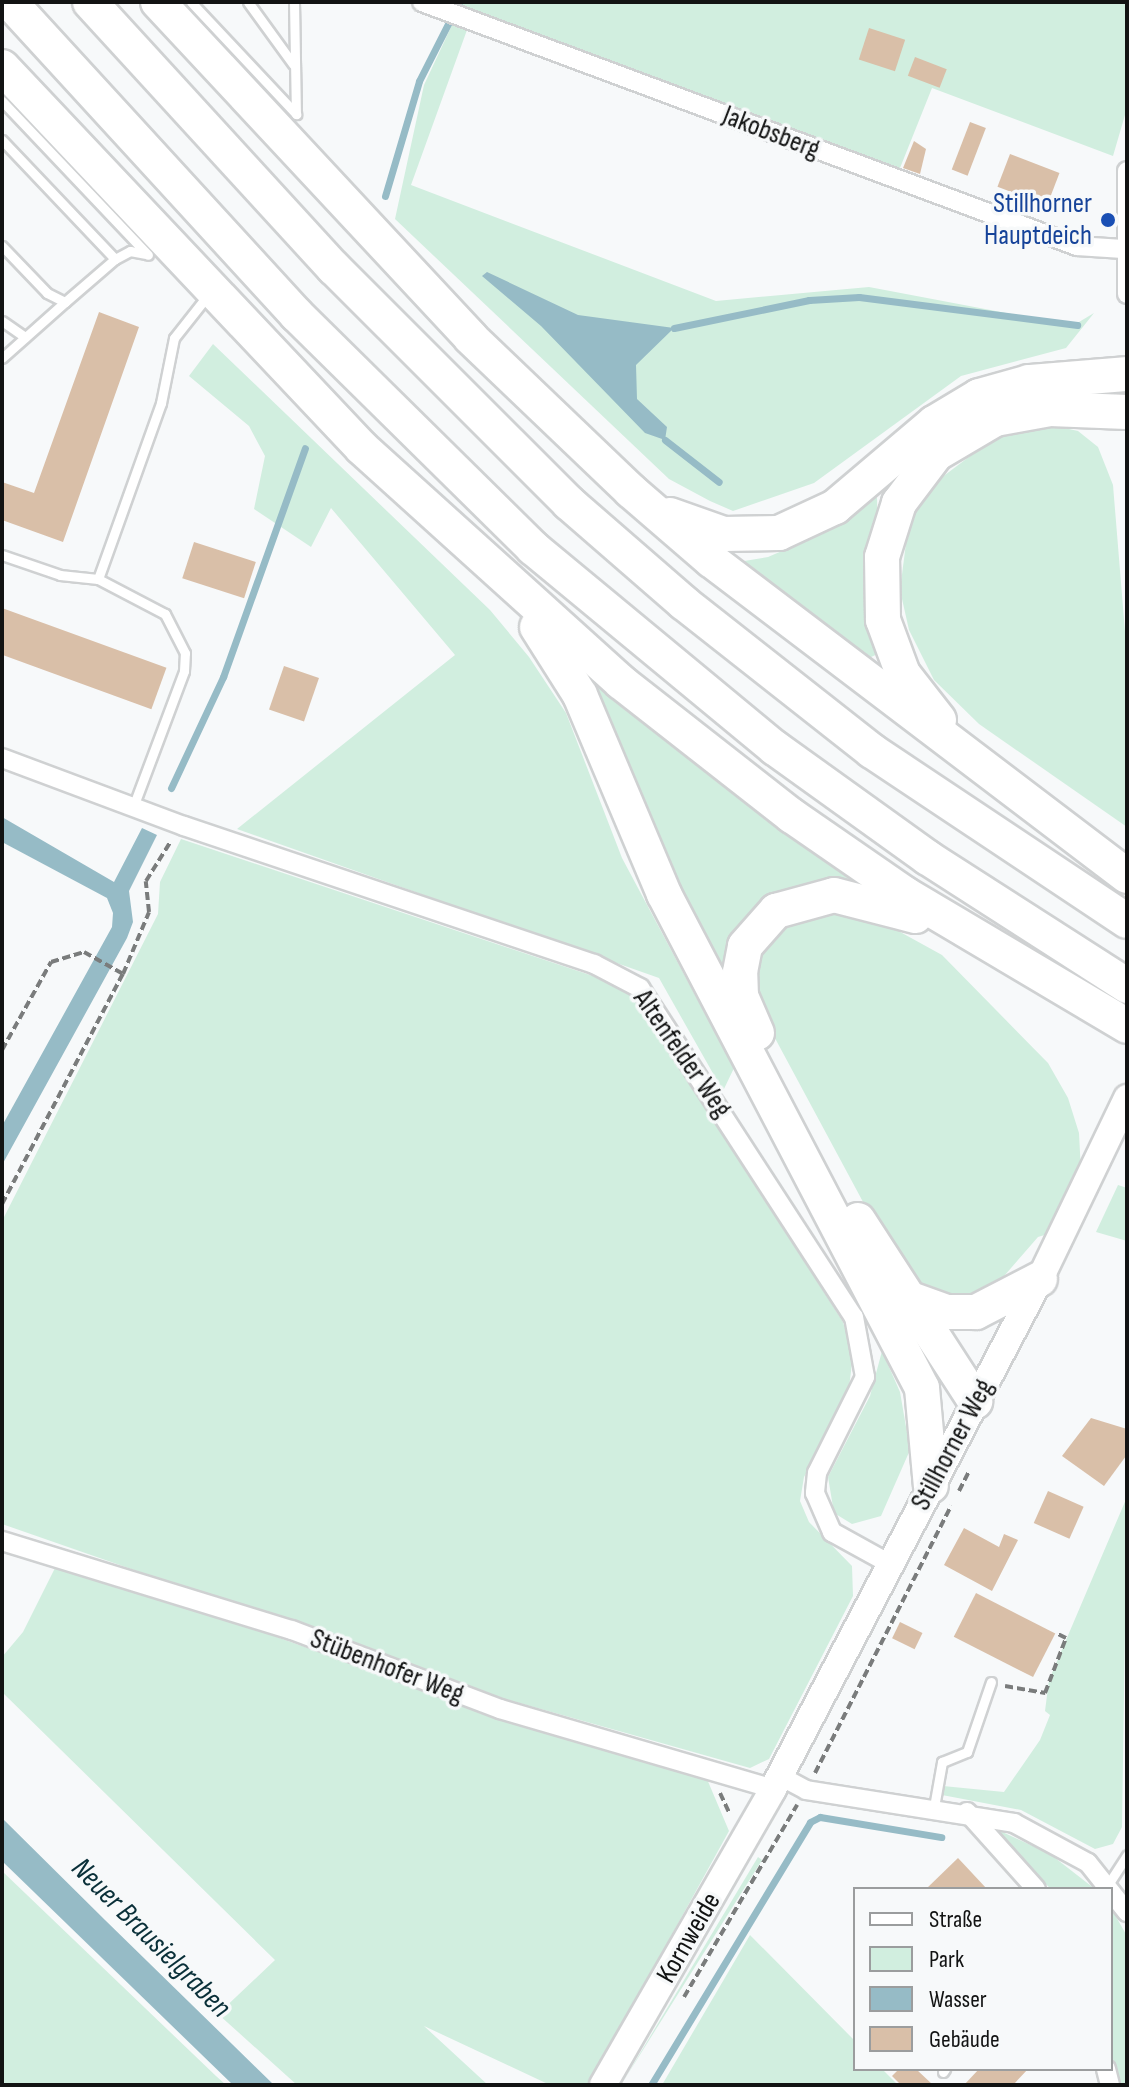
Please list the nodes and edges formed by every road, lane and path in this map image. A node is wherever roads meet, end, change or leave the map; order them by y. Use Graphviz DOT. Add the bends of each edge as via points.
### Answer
graph roads {
  1 [pos="10,2"];
  2 [pos="90,2"];
  3 [pos="158,2"];
  4 [pos="191,2"];
  5 [pos="248,2"];
  6 [pos="294,2"];
  7 [pos="428,5"];
  8 [pos="2,67"];
  9 [pos="295,67"];
  10 [pos="2,101"];
  11 [pos="296,114"];
  12 [pos="2,140"];
  13 [pos="1127,171"];
  14 [pos="318,176"];
  15 [pos="2,246"];
  16 [pos="1123,249"];
  17 [pos="148,255"];
  18 [pos="115,259"];
  19 [pos="202,284"];
  20 [pos="1127,294"];
  21 [pos="65,302"];
  22 [pos="2,321"];
  23 [pos="25,337"];
  24 [pos="2,358"];
  25 [pos="1127,374"];
  26 [pos="1127,412"];
  27 [pos="631,491"];
  28 [pos="2,555"];
  29 [pos="98,579"];
  30 [pos="510,587"];
  31 [pos="2,758"];
  32 [pos="987,774"];
  33 [pos="133,807"];
  34 [pos="184,826"];
  35 [pos="1127,876"];
  36 [pos="1127,921"];
  37 [pos="985,945"];
  38 [pos="123,974"];
  39 [pos="1127,986"];
  40 [pos="1125,1025"];
  41 [pos="2,1035"];
  42 [pos="9,1036"];
  43 [pos="2,1050"];
  44 [pos="1127,1098"];
  45 [pos="2,1204"];
  46 [pos="1040,1279"];
  47 [pos="905,1297"];
  48 [pos="922,1388"];
  49 [pos="975,1401"];
  50 [pos="931,1486"];
  51 [pos="2,1541"];
  52 [pos="890,1564"];
  53 [pos="1058,1634"];
  54 [pos="991,1682"];
  55 [pos="776,1783"];
  56 [pos="934,1807"];
  57 [pos="967,1812"];
  58 [pos="1127,1855"];
  59 [pos="1109,1883"];
  60 [pos="1034,1887"];
  61 [pos="1111,1887"];
  62 [pos="1113,1889"];
  63 [pos="1127,1912"];
  64 [pos="603,2085"];
  1 -- 39 [label="highway" via="297,315 533,548 775,748 928,858"];
  2 -- 36 [label="highway" via="400,337 592,523 872,751"];
  3 -- 14 [label="highway"];
  4 -- 11 [label="lane"];
  5 -- 9 [label="lane"];
  6 -- 9 [label="lane"];
  7 -- 16 [label="street, Jakobsberg" via="1077,246"];
  8 -- 19 [label="highway"];
  9 -- 11 [label="lane"];
  10 -- 17 [label="lane"];
  11 -- 14 [label="highway"];
  12 -- 18 [label="lane"];
  13 -- 16 [label="street"];
  14 -- 27 [label="highway" via="471,338"];
  15 -- 21 [label="lane" via="47,293"];
  16 -- 20 [label="street"];
  17 -- 18 [label="lane" via="130,251"];
  17 -- 19 [label="highway"];
  18 -- 21 [label="lane"];
  19 -- 29 [label="lane" via="174,338 161,403"];
  19 -- 30 [label="highway"];
  21 -- 23 [label="lane"];
  22 -- 23 [label="lane"];
  23 -- 24 [label="lane"];
  25 -- 27 [label="highway" via="1029,382 979,396 934,423 835,507 779,533 751,537 699,528"];
  26 -- 32 [label="highway" via="1020,412 973,428 916,476 888,527 879,588 889,645 923,702"];
  27 -- 32 [label="highway"];
  28 -- 29 [label="lane" via="60,575"];
  29 -- 33 [label="lane" via="165,614 185,653 184,671"];
  30 -- 37 [label="highway" via="792,816"];
  30 -- 48 [label="highway" via="580,695 664,894"];
  31 -- 33 [label="street, Altenfelder Weg"];
  32 -- 35 [label="highway"];
  33 -- 34 [label="street, Altenfelder Weg"];
  34 -- 38 [label="path" via="158,856 146,881 149,912"];
  34 -- 52 [label="street, Altenfelder Weg" via="594,964 640,988 854,1317 865,1377 817,1473 815,1493 832,1532"];
  37 -- 40 [label="highway"];
  37 -- 47 [label="highway" via="891,905 834,895 776,911 745,946 741,996 750,1020"];
  38 -- 42 [label="path" via="84,952 51,962"];
  38 -- 45 [label="path"];
  41 -- 42 [label="path"];
  42 -- 43 [label="path"];
  44 -- 46 [label="main road, Stillhorner Weg"];
  46 -- 47 [label="highway" via="976,1312 947,1312"];
  46 -- 49 [label="main road, Stillhorner Weg"];
  47 -- 49 [label="highway"];
  48 -- 49 [label="highway" via="940,1398"];
  48 -- 50 [label="highway"];
  49 -- 50 [label="main road, Stillhorner Weg"];
  50 -- 52 [label="main road, Stillhorner Weg"];
  51 -- 55 [label="street, Stübenhofer Weg" via="292,1630 500,1709"];
  52 -- 55 [label="main road, Stillhorner Weg"];
  53 -- 54 [label="path" via="1066,1638 1045,1693"];
  54 -- 56 [label="lane" via="967,1752 942,1762"];
  55 -- 56 [label="street, Stübenhofer Weg"];
  55 -- 64 [label="main road, Kornweide"];
  56 -- 57 [label="street, Stübenhofer Weg"];
  57 -- 59 [label="street, Stübenhofer Weg" via="1048,1838"];
  57 -- 60 [label="street"];
  58 -- 59 [label="lane"];
  59 -- 61 [label="street"];
  62 -- 63 [label="street"];
}
